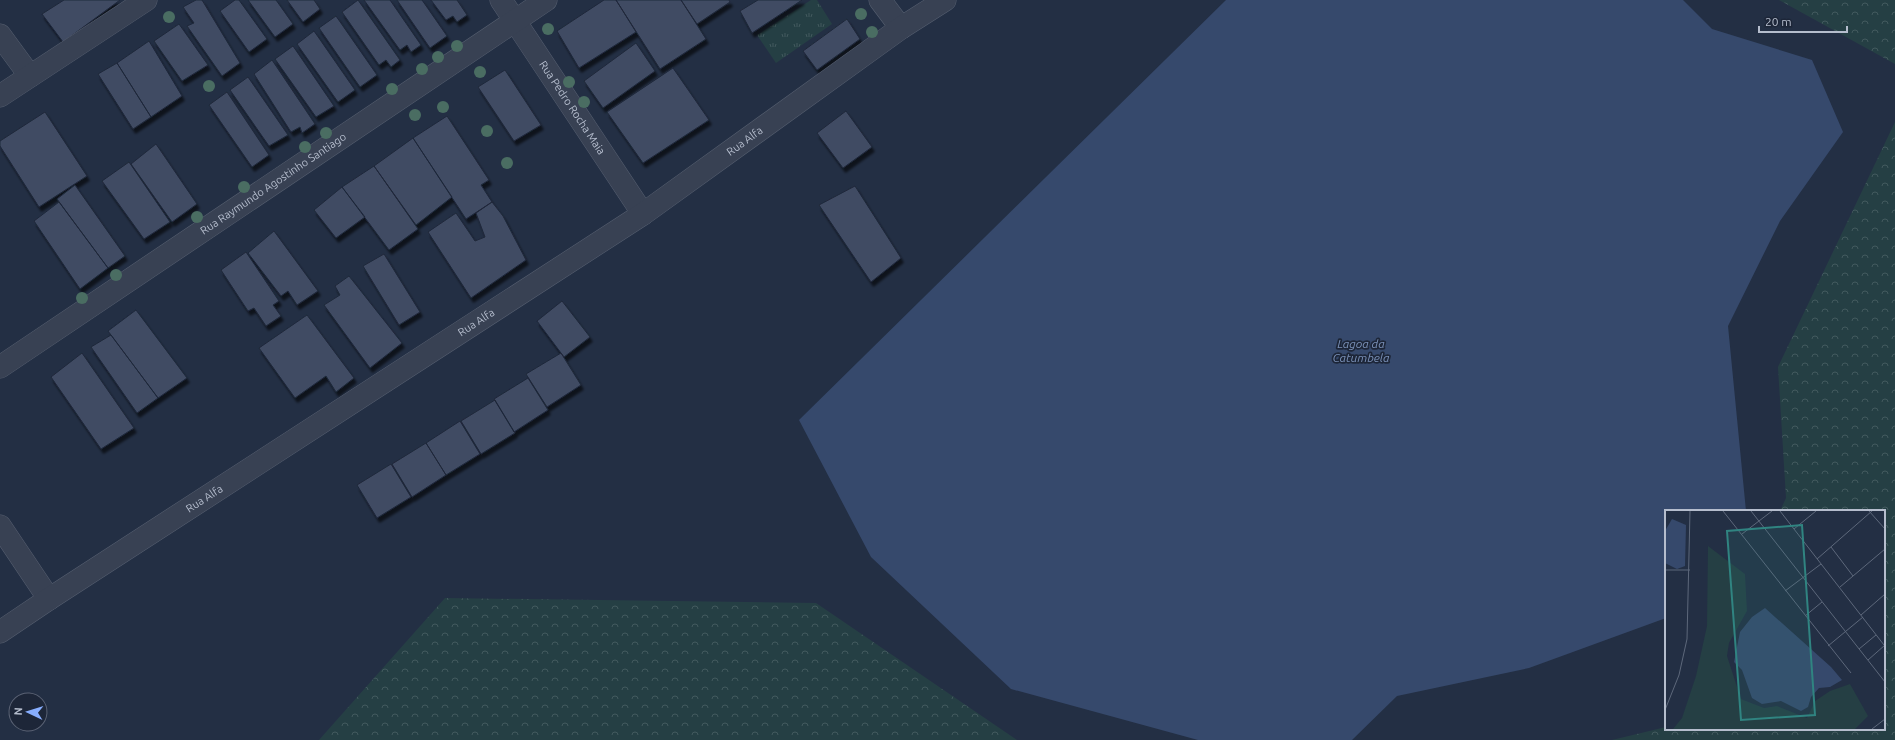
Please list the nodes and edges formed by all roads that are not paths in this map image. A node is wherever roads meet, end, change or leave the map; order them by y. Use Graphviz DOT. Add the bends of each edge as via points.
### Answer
graph roads {
  1 [pos="146,0"];
  2 [pos="501,0"];
  3 [pos="546,0"];
  4 [pos="880,0"];
  5 [pos="945,0"];
  6 [pos="514,20"];
  7 [pos="901,28"];
  8 [pos="0,35"];
  9 [pos="30,76"];
  10 [pos="0,96"];
  11 [pos="643,214"];
  12 [pos="0,367"];
  13 [pos="0,526"];
  14 [pos="49,599"];
  15 [pos="0,632"];
  1 -- 9 [label="street"];
  2 -- 6 [label="street, Rua Pedro Rocha Maia"];
  3 -- 6 [label="street, Rua Raymundo Agostinho Santiago"];
  4 -- 7 [label="street"];
  5 -- 7 [label="street, Rua Alfa"];
  6 -- 11 [label="street, Rua Pedro Rocha Maia"];
  6 -- 12 [label="street, Rua Raymundo Agostinho Santiago"];
  7 -- 11 [label="street, Rua Alfa"];
  8 -- 9 [label="street"];
  9 -- 10 [label="street"];
  11 -- 14 [label="street, Rua Alfa"];
  13 -- 14 [label="street"];
  14 -- 15 [label="street, Rua Alfa"];
}
